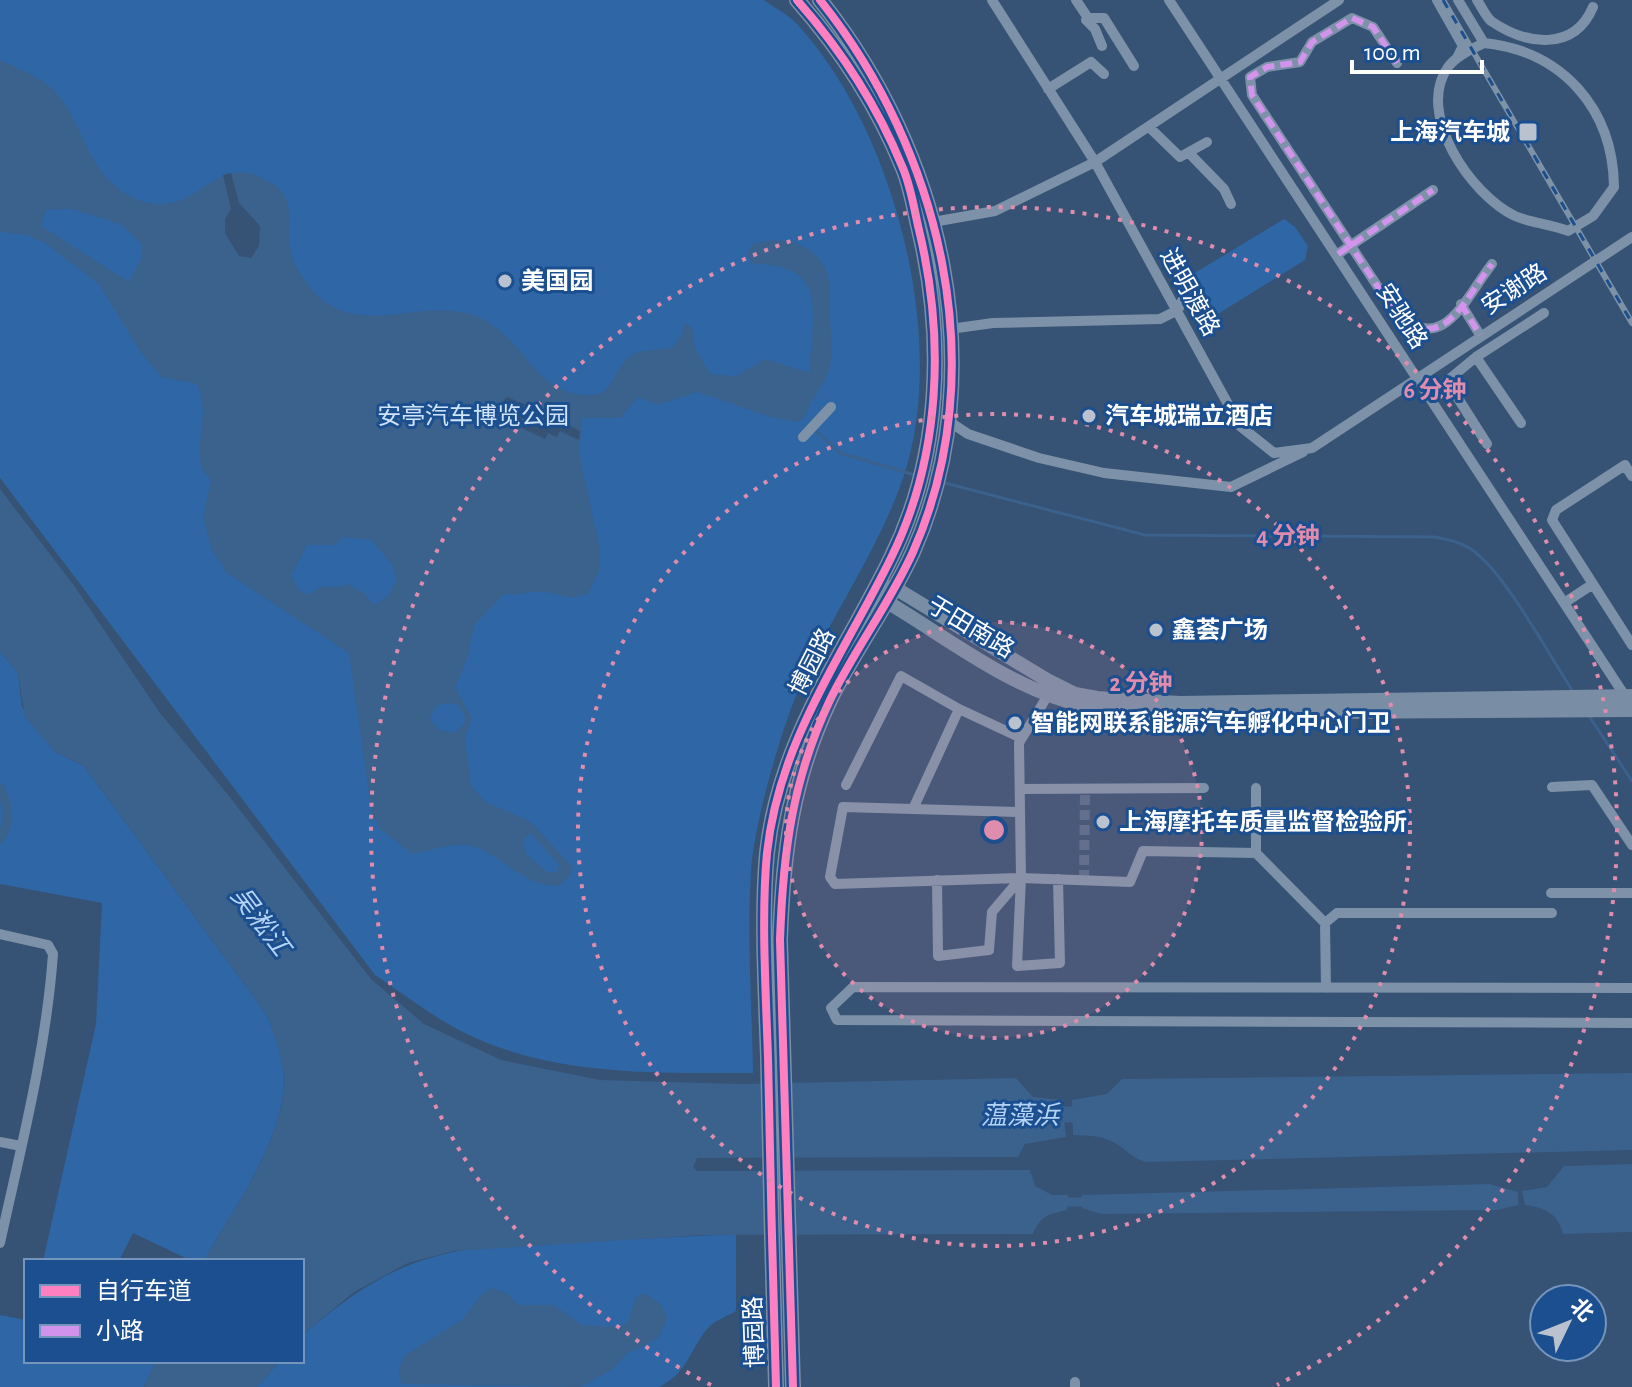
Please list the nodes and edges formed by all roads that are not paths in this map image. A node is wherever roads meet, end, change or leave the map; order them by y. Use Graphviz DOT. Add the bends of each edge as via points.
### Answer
graph roads {
  1 [pos="797,0"];
  2 [pos="820,0"];
  3 [pos="992,0"];
  4 [pos="1076,0"];
  5 [pos="1169,0"];
  6 [pos="1339,0"];
  7 [pos="1437,0"];
  8 [pos="1458,0"];
  9 [pos="1477,0"];
  10 [pos="1593,7"];
  11 [pos="1088,18"];
  12 [pos="1484,43"];
  13 [pos="1102,46"];
  14 [pos="1456,60"];
  15 [pos="1397,63"];
  16 [pos="1134,66"];
  17 [pos="1104,74"];
  18 [pos="1218,78"];
  19 [pos="1048,89"];
  20 [pos="1149,127"];
  21 [pos="1207,142"];
  22 [pos="1189,153"];
  23 [pos="1095,162"];
  24 [pos="1433,190"];
  25 [pos="1231,204"];
  26 [pos="933,222"];
  27 [pos="1632,237"];
  28 [pos="1351,245"];
  29 [pos="1338,254"];
  30 [pos="1492,264"];
  31 [pos="1461,304"];
  32 [pos="1180,306"];
  33 [pos="1544,313"];
  34 [pos="950,329"];
  35 [pos="1480,335"];
  36 [pos="1476,357"];
  37 [pos="1418,375"];
  38 [pos="831,407"];
  39 [pos="947,420"];
  40 [pos="1521,423"];
  41 [pos="803,437"];
  42 [pos="1487,444"];
  43 [pos="1312,448"];
  44 [pos="933,452"];
  45 [pos="1632,476"];
  46 [pos="1593,584"];
  47 [pos="877,585"];
  48 [pos="891,595"];
  49 [pos="1564,603"];
  50 [pos="1632,645"];
  51 [pos="1048,695"];
  52 [pos="1629,696"];
  53 [pos="1246,708"];
  54 [pos="959,709"];
  55 [pos="1632,710"];
  56 [pos="1021,738"];
  57 [pos="846,785"];
  58 [pos="1552,787"];
  59 [pos="1204,788"];
  60 [pos="1256,788"];
  61 [pos="1020,789"];
  62 [pos="913,809"];
  63 [pos="1019,812"];
  64 [pos="1632,845"];
  65 [pos="1256,853"];
  66 [pos="1021,878"];
  67 [pos="1058,879"];
  68 [pos="937,880"];
  69 [pos="1551,893"];
  70 [pos="1632,893"];
  71 [pos="1552,913"];
  72 [pos="1325,923"];
  73 [pos="0,934"];
  74 [pos="1326,988"];
  75 [pos="1632,988"];
  76 [pos="774,1013"];
  77 [pos="1632,1023"];
  78 [pos="0,1142"];
  79 [pos="21,1146"];
  80 [pos="0,1243"];
  81 [pos="776,1387"];
  82 [pos="793,1387"];
  1 -- 44 [label="main road, 博园路" via="853,71 908,184 929,270 936,339"];
  2 -- 26 [label="main road, 博园路" via="879,87 914,160"];
  3 -- 19 [label="street, 进明渡路"];
  4 -- 11 [label="street"];
  5 -- 18 [label="street, 安驰路"];
  6 -- 18 [label="street"];
  7 -- 14 [label="street" via="1463,46"];
  8 -- 12 [label="street"];
  9 -- 10 [label="street" via="1493,22 1555,41 1570,37 1586,23"];
  11 -- 13 [label="street"];
  11 -- 16 [label="street" via="1104,18"];
  12 -- 14 [label="street"];
  12 -- 14 [label="street" via="1523,49 1545,61 1576,84 1602,122 1614,187 1588,222 1568,231 1516,217 1489,198 1460,166 1449,146 1438,100 1441,80"];
  15 -- 28 [label="street" via="1373,27 1352,18 1312,42 1300,62 1267,67 1250,77 1252,95"];
  17 -- 19 [label="street" via="1091,62"];
  18 -- 20 [label="street"];
  18 -- 29 [label="street, 安驰路"];
  19 -- 23 [label="street, 进明渡路"];
  20 -- 22 [label="street" via="1180,157"];
  20 -- 23 [label="street"];
  21 -- 22 [label="street"];
  22 -- 25 [label="street" via="1224,189"];
  23 -- 26 [label="street" via="995,211"];
  23 -- 32 [label="street, 进明渡路"];
  24 -- 28 [label="street"];
  26 -- 34 [label="main road, 博园路"];
  27 -- 35 [label="street, 安谢路"];
  28 -- 29 [label="street"];
  28 -- 31 [label="street" via="1395,313 1412,328 1446,327"];
  29 -- 37 [label="street, 安驰路"];
  30 -- 31 [label="street"];
  31 -- 35 [label="street"];
  32 -- 34 [label="street" via="1160,319"];
  32 -- 43 [label="street, 进明渡路" via="1240,426 1274,453"];
  33 -- 36 [label="street"];
  34 -- 39 [label="main road, 博园路"];
  35 -- 37 [label="street, 安谢路"];
  36 -- 40 [label="street"];
  36 -- 42 [label="street" via="1447,381"];
  37 -- 43 [label="street, 进明渡路"];
  37 -- 49 [label="street, 安驰路"];
  38 -- 41 [label="street"];
  39 -- 43 [label="street" via="968,434 1078,467 1231,487"];
  39 -- 44 [label="main road, 博园路"];
  44 -- 47 [label="main road, 博园路"];
  44 -- 48 [label="main road, 博园路" via="931,502"];
  45 -- 46 [label="street" via="1625,465 1556,510 1552,520"];
  46 -- 49 [label="street"];
  46 -- 50 [label="street"];
  47 -- 48 [label="street, 于田南路"];
  47 -- 76 [label="main road, 博园路" via="816,692 777,804 767,853"];
  48 -- 51 [label="street, 于田南路"];
  48 -- 53 [label="street, 于田南路" via="1075,694"];
  48 -- 76 [label="main road, 博园路" via="831,699 792,804"];
  49 -- 52 [label="street, 安驰路"];
  51 -- 53 [label="street, 于田南路" via="1113,711"];
  51 -- 56 [label="street"];
  52 -- 53 [label="street, 于田南路"];
  53 -- 55 [label="street, 于田南路"];
  54 -- 56 [label="street"];
  54 -- 57 [label="street" via="901,676"];
  54 -- 62 [label="street"];
  56 -- 61 [label="street"];
  58 -- 64 [label="street" via="1592,785"];
  59 -- 61 [label="street"];
  60 -- 65 [label="street"];
  61 -- 63 [label="street"];
  62 -- 63 [label="street"];
  62 -- 68 [label="street" via="843,807 830,877 835,884"];
  63 -- 66 [label="street"];
  65 -- 67 [label="street" via="1143,851 1130,882"];
  65 -- 72 [label="street"];
  66 -- 67 [label="street"];
  66 -- 67 [label="street" via="1017,966 1060,963"];
  66 -- 68 [label="street"];
  66 -- 68 [label="street" via="992,912 989,950 938,956"];
  69 -- 70 [label="street"];
  71 -- 72 [label="street" via="1337,913"];
  72 -- 74 [label="street"];
  73 -- 79 [label="street" via="48,945 53,954 49,1015"];
  74 -- 75 [label="street"];
  74 -- 77 [label="street" via="853,987 831,1008 837,1020"];
  76 -- 81 [label="main road, 博园路"];
  76 -- 82 [label="main road, 博园路"];
  78 -- 79 [label="street"];
  79 -- 80 [label="street"];
}
